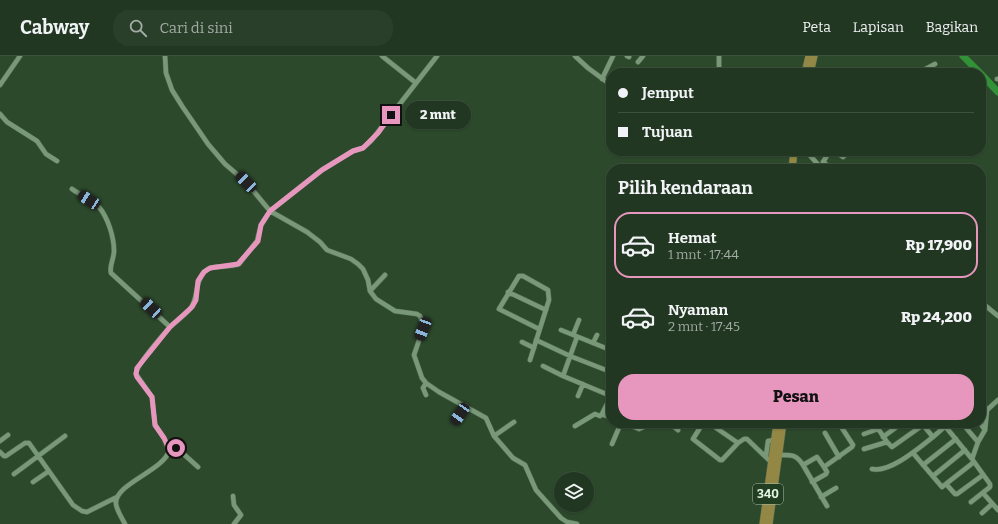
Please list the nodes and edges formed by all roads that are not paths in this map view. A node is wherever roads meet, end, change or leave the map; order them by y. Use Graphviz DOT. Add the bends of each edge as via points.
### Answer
graph roads {
  1 [pos="20,56"];
  2 [pos="165,56"];
  3 [pos="382,56"];
  4 [pos="437,56"];
  5 [pos="613,56"];
  6 [pos="643,56"];
  7 [pos="719,56"];
  8 [pos="809,56"];
  9 [pos="814,56"];
  10 [pos="578,57"];
  11 [pos="638,62"];
  12 [pos="935,64"];
  13 [pos="607,68"];
  14 [pos="719,68"];
  15 [pos="806,68"];
  16 [pos="811,68"];
  17 [pos="927,68"];
  18 [pos="606,70"];
  19 [pos="602,78"];
  20 [pos="606,81"];
  21 [pos="416,83"];
  22 [pos="0,85"];
  23 [pos="0,114"];
  24 [pos="810,156"];
  25 [pos="827,156"];
  26 [pos="57,161"];
  27 [pos="818,164"];
  28 [pos="826,164"];
  29 [pos="72,190"];
  30 [pos="270,211"];
  31 [pos="385,275"];
  32 [pos="370,291"];
  33 [pos="508,292"];
  34 [pos="986,306"];
  35 [pos="546,310"];
  36 [pos="998,316"];
  37 [pos="579,320"];
  38 [pos="170,327"];
  39 [pos="539,329"];
  40 [pos="561,330"];
  41 [pos="597,335"];
  42 [pos="575,336"];
  43 [pos="536,340"];
  44 [pos="522,342"];
  45 [pos="594,343"];
  46 [pos="534,348"];
  47 [pos="606,348"];
  48 [pos="570,356"];
  49 [pos="530,360"];
  50 [pos="543,366"];
  51 [pos="606,370"];
  52 [pos="563,376"];
  53 [pos="426,383"];
  54 [pos="583,384"];
  55 [pos="606,394"];
  56 [pos="426,395"];
  57 [pos="578,396"];
  58 [pos="998,400"];
  59 [pos="466,406"];
  60 [pos="606,406"];
  61 [pos="987,410"];
  62 [pos="602,414"];
  63 [pos="606,416"];
  64 [pos="986,420"];
  65 [pos="455,421"];
  66 [pos="514,422"];
  67 [pos="576,426"];
  68 [pos="620,428"];
  69 [pos="675,428"];
  70 [pos="700,428"];
  71 [pos="716,428"];
  72 [pos="776,428"];
  73 [pos="782,428"];
  74 [pos="842,428"];
  75 [pos="895,428"];
  76 [pos="918,428"];
  77 [pos="926,428"];
  78 [pos="944,428"];
  79 [pos="949,428"];
  80 [pos="966,428"];
  81 [pos="878,429"];
  82 [pos="678,430"];
  83 [pos="985,430"];
  84 [pos="825,433"];
  85 [pos="864,434"];
  86 [pos="8,435"];
  87 [pos="65,436"];
  88 [pos="494,436"];
  89 [pos="883,437"];
  90 [pos="933,437"];
  91 [pos="956,439"];
  92 [pos="775,440"];
  93 [pos="0,441"];
  94 [pos="887,442"];
  95 [pos="978,442"];
  96 [pos="738,443"];
  97 [pos="612,444"];
  98 [pos="169,448"];
  99 [pos="864,449"];
  100 [pos="965,450"];
  101 [pos="0,452"];
  102 [pos="914,453"];
  103 [pos="779,455"];
  104 [pos="766,456"];
  105 [pos="38,457"];
  106 [pos="839,457"];
  107 [pos="973,460"];
  108 [pos="775,464"];
  109 [pos="803,465"];
  110 [pos="923,465"];
  111 [pos="198,467"];
  112 [pos="824,467"];
  113 [pos="872,469"];
  114 [pos="49,471"];
  115 [pos="14,474"];
  116 [pos="983,475"];
  117 [pos="933,476"];
  118 [pos="33,482"];
  119 [pos="812,482"];
  120 [pos="947,485"];
  121 [pos="836,488"];
  122 [pos="983,493"];
  123 [pos="233,496"];
  124 [pos="117,497"];
  125 [pos="821,497"];
  126 [pos="971,502"];
  127 [pos="992,504"];
  128 [pos="827,506"];
  129 [pos="998,510"];
  130 [pos="982,513"];
  131 [pos="125,524"];
  132 [pos="234,524"];
  133 [pos="577,524"];
  134 [pos="763,524"];
  135 [pos="769,524"];
  1 -- 22 [label="street"];
  2 -- 30 [label="street" via="166,73 172,90 182,106 208,144 225,164 246,182"];
  3 -- 21 [label="street"];
  4 -- 21 [label="street"];
  5 -- 13 [label="street"];
  6 -- 11 [label="street"];
  7 -- 14 [label="street"];
  8 -- 15 [label="main road"];
  9 -- 16 [label="main road"];
  10 -- 19 [label="street"];
  12 -- 17 [label="street"];
  18 -- 19 [label="street"];
  19 -- 20 [label="street"];
  21 -- 30 [label="street" via="378,133 363,148 353,151 322,170"];
  23 -- 26 [label="street" via="37,141 48,155"];
  24 -- 27 [label="street"];
  25 -- 28 [label="street" via="823,162"];
  29 -- 38 [label="street" via="96,205 106,220 114,247 111,273"];
  30 -- 32 [label="street" via="307,232 327,250 358,264 366,274"];
  30 -- 38 [label="street" via="261,225 258,241 241,261 237,265 210,268 204,272 198,281 196,300 192,307"];
  31 -- 32 [label="street"];
  32 -- 53 [label="street" via="373,297 386,307 398,312 417,314 422,318 423,329 414,358 420,376"];
  33 -- 35 [label="street"];
  33 -- 35 [label="street" via="517,277 523,276 548,290"];
  33 -- 39 [label="street" via="499,307 500,310"];
  34 -- 36 [label="street"];
  35 -- 39 [label="street"];
  37 -- 42 [label="street"];
  38 -- 98 [label="street" via="142,361 136,374 152,397 155,425"];
  39 -- 43 [label="street"];
  40 -- 42 [label="street"];
  41 -- 45 [label="street"];
  42 -- 45 [label="street"];
  42 -- 48 [label="street"];
  43 -- 46 [label="street"];
  43 -- 48 [label="street"];
  44 -- 46 [label="street"];
  45 -- 47 [label="street"];
  46 -- 49 [label="street"];
  48 -- 51 [label="street"];
  48 -- 52 [label="street"];
  50 -- 52 [label="street"];
  52 -- 54 [label="street"];
  53 -- 56 [label="street" via="423,388"];
  53 -- 59 [label="street"];
  54 -- 55 [label="street"];
  54 -- 57 [label="street"];
  58 -- 61 [label="street"];
  59 -- 65 [label="street"];
  59 -- 88 [label="street" via="486,418"];
  60 -- 62 [label="street"];
  61 -- 64 [label="street"];
  62 -- 63 [label="street"];
  62 -- 67 [label="street" via="594,415"];
  66 -- 88 [label="street"];
  68 -- 97 [label="street"];
  69 -- 82 [label="street"];
  70 -- 96 [label="street" via="693,439 720,460"];
  71 -- 96 [label="street"];
  72 -- 92 [label="main road, 340"];
  73 -- 103 [label="main road, 340"];
  74 -- 106 [label="street" via="853,446"];
  75 -- 89 [label="street"];
  76 -- 94 [label="street" via="893,447"];
  77 -- 90 [label="street"];
  78 -- 90 [label="street"];
  79 -- 91 [label="street"];
  80 -- 95 [label="street"];
  81 -- 85 [label="street"];
  81 -- 89 [label="street"];
  83 -- 95 [label="street"];
  84 -- 106 [label="street"];
  86 -- 93 [label="street"];
  87 -- 105 [label="street"];
  88 -- 133 [label="street" via="513,458 525,465 535,488 561,518"];
  89 -- 94 [label="street"];
  90 -- 102 [label="street"];
  91 -- 100 [label="street"];
  91 -- 110 [label="street"];
  92 -- 104 [label="street" via="768,441"];
  92 -- 108 [label="main road, 340"];
  94 -- 99 [label="street"];
  95 -- 107 [label="street"];
  96 -- 104 [label="street" via="747,439"];
  98 -- 111 [label="street" via="178,449"];
  98 -- 124 [label="street" via="169,453 161,463 138,477"];
  100 -- 107 [label="street"];
  100 -- 117 [label="street"];
  101 -- 105 [label="street" via="7,456 27,442"];
  102 -- 110 [label="street"];
  102 -- 113 [label="street" via="885,468"];
  103 -- 108 [label="main road, 340"];
  103 -- 109 [label="street" via="795,456"];
  104 -- 108 [label="street"];
  105 -- 114 [label="street"];
  105 -- 115 [label="street"];
  106 -- 112 [label="street"];
  107 -- 116 [label="street"];
  107 -- 120 [label="street"];
  108 -- 134 [label="main road, 340"];
  108 -- 135 [label="main road, 340"];
  109 -- 112 [label="street" via="817,457"];
  109 -- 119 [label="street"];
  110 -- 117 [label="street"];
  112 -- 119 [label="street" via="826,474"];
  114 -- 118 [label="street"];
  114 -- 124 [label="street" via="73,506 82,511 91,512"];
  116 -- 120 [label="street" via="957,494 954,494"];
  116 -- 122 [label="street" via="990,485"];
  117 -- 120 [label="street" via="942,487"];
  119 -- 125 [label="street"];
  121 -- 125 [label="street"];
  122 -- 126 [label="street"];
  122 -- 127 [label="street"];
  123 -- 132 [label="street" via="234,505 242,515"];
  124 -- 131 [label="street" via="116,505"];
  125 -- 128 [label="street"];
  127 -- 129 [label="street"];
  127 -- 130 [label="street"];
}
